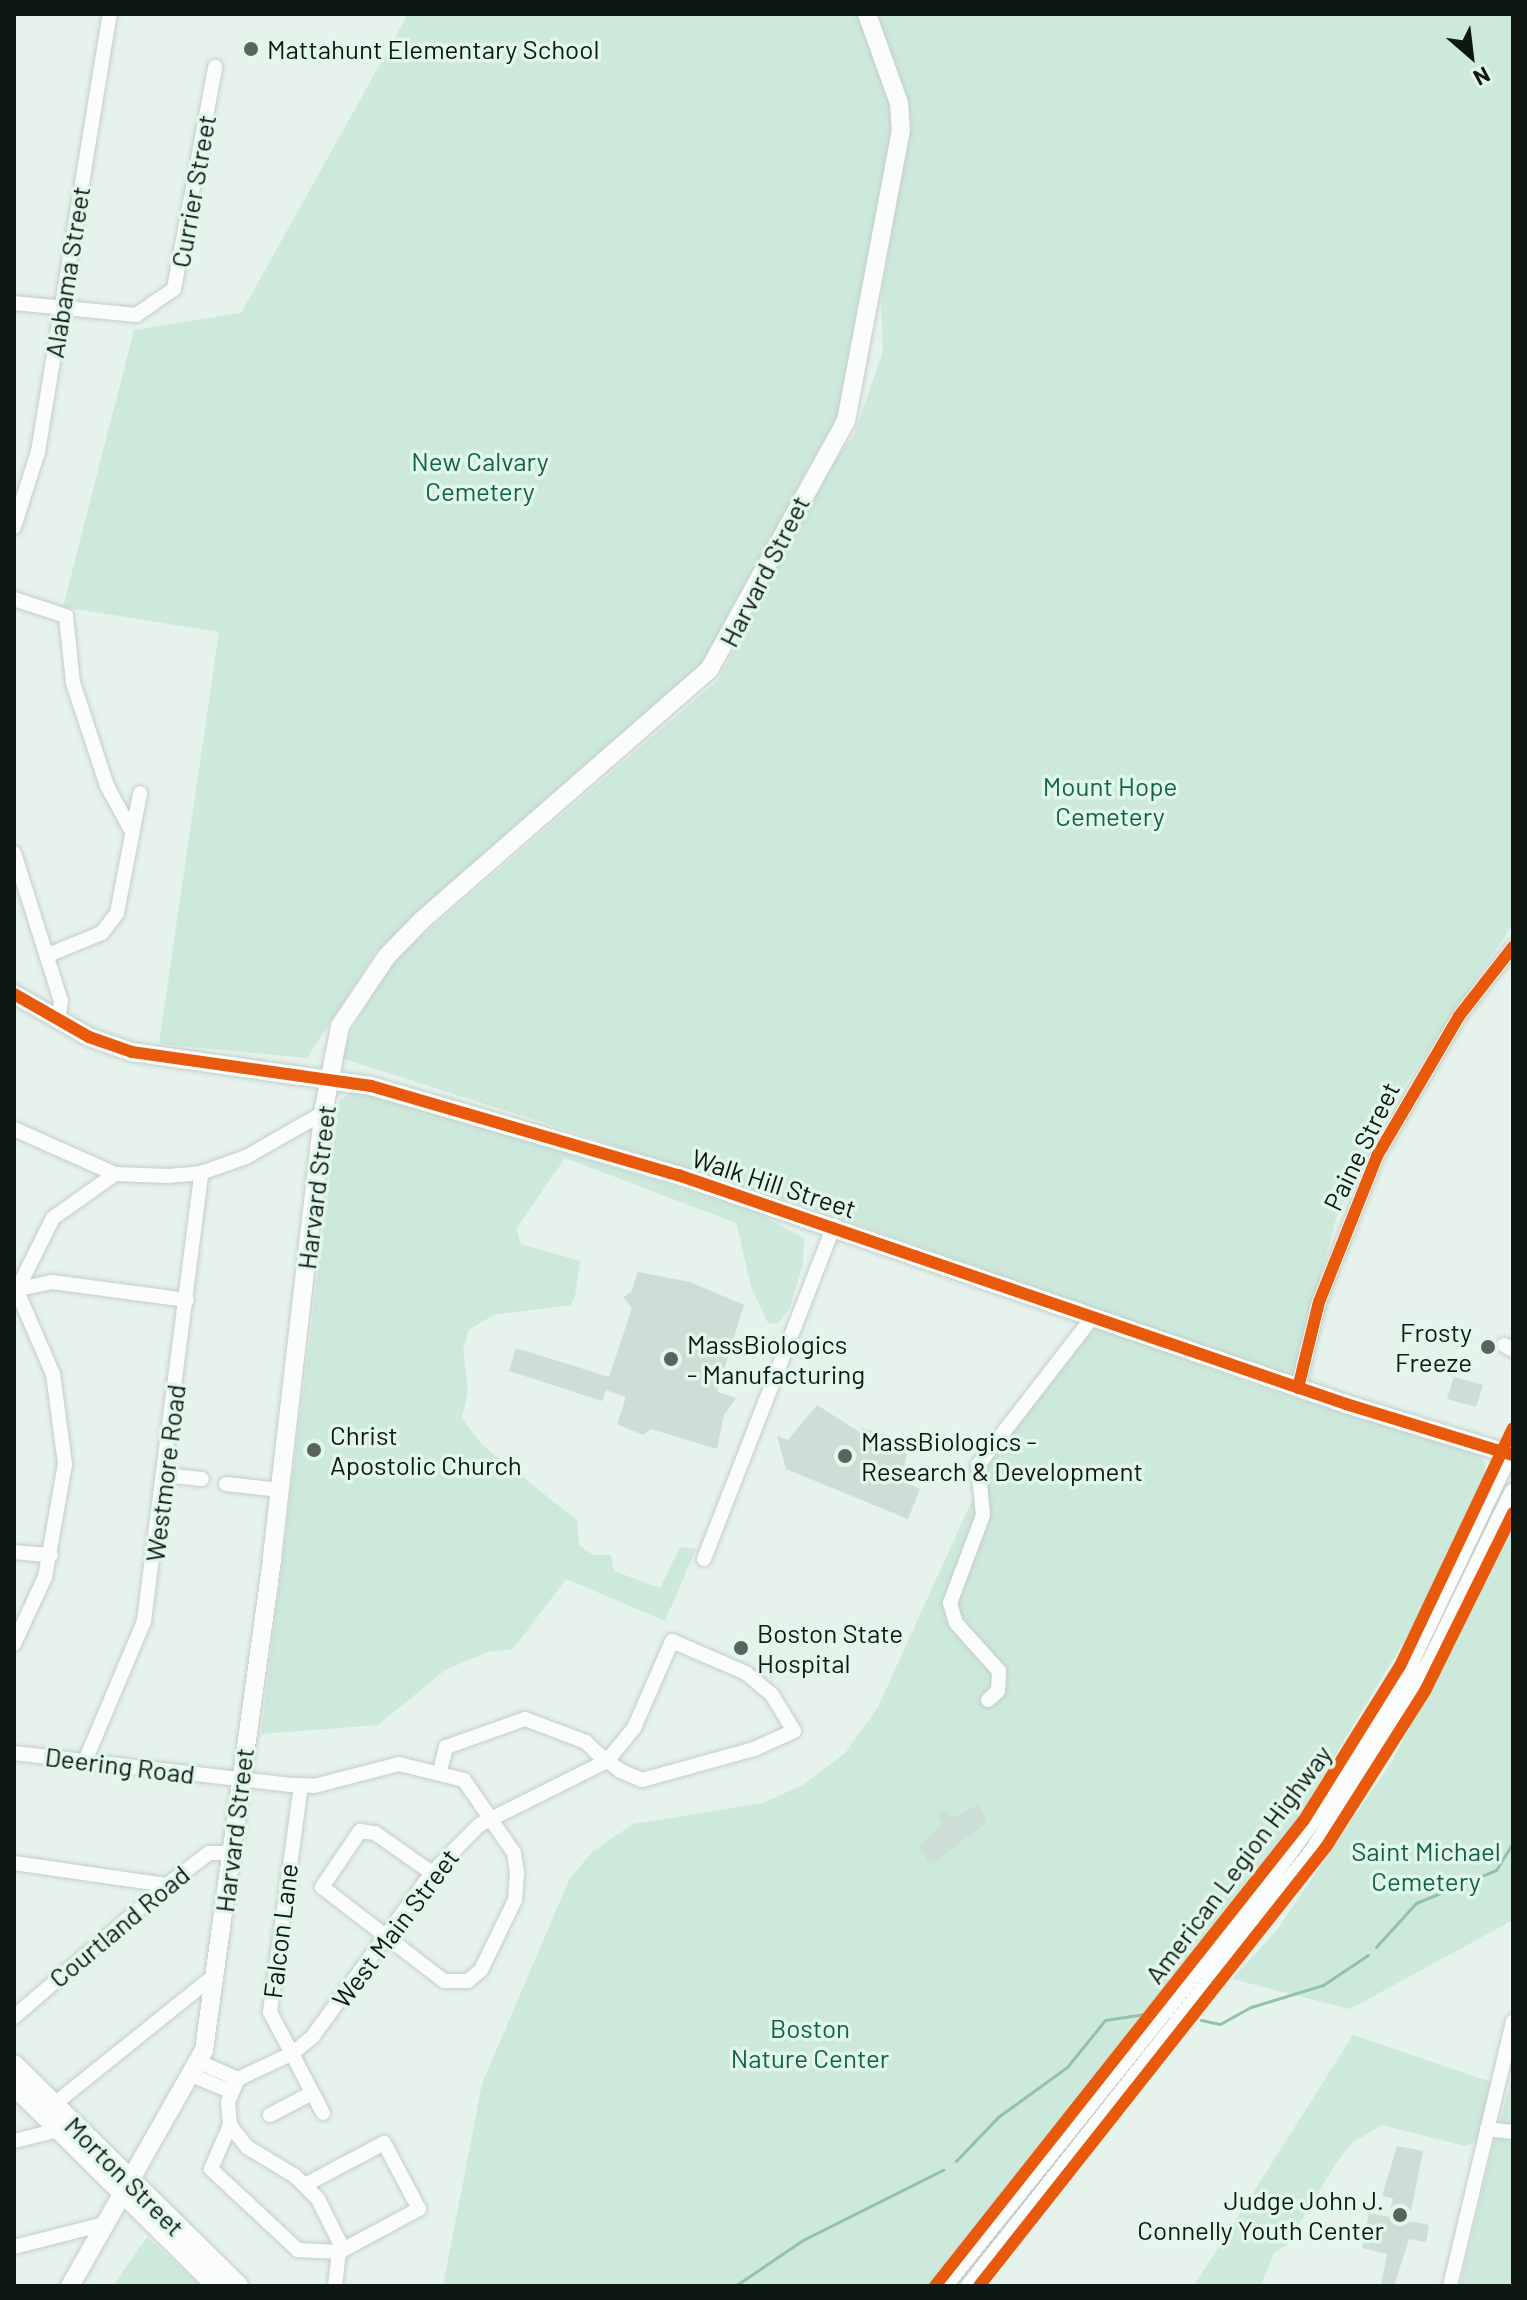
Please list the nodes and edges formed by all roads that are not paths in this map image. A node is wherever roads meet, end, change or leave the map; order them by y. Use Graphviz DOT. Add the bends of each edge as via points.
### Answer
graph roads {
  1 [pos="110,14"];
  2 [pos="867,14"];
  3 [pos="215,67"];
  4 [pos="14,303"];
  5 [pos="60,310"];
  6 [pos="14,527"];
  7 [pos="14,599"];
  8 [pos="140,793"];
  9 [pos="130,828"];
  10 [pos="14,854"];
  11 [pos="1513,947"];
  12 [pos="48,955"];
  13 [pos="14,994"];
  14 [pos="58,1019"];
  15 [pos="330,1080"];
  16 [pos="323,1113"];
  17 [pos="14,1129"];
  18 [pos="201,1173"];
  19 [pos="115,1174"];
  20 [pos="834,1225"];
  21 [pos="16,1289"];
  22 [pos="187,1300"];
  23 [pos="1093,1317"];
  24 [pos="1298,1388"];
  25 [pos="1512,1451"];
  26 [pos="164,1475"];
  27 [pos="202,1479"];
  28 [pos="226,1484"];
  29 [pos="280,1490"];
  30 [pos="1513,1493"];
  31 [pos="14,1552"];
  32 [pos="51,1555"];
  33 [pos="704,1559"];
  34 [pos="14,1644"];
  35 [pos="988,1700"];
  36 [pos="14,1753"];
  37 [pos="85,1761"];
  38 [pos="607,1761"];
  39 [pos="440,1771"];
  40 [pos="241,1779"];
  41 [pos="301,1785"];
  42 [pos="490,1816"];
  43 [pos="232,1853"];
  44 [pos="14,1863"];
  45 [pos="432,1873"];
  46 [pos="167,1885"];
  47 [pos="386,1938"];
  48 [pos="215,1975"];
  49 [pos="14,2017"];
  50 [pos="1513,2021"];
  51 [pos="293,2053"];
  52 [pos="14,2065"];
  53 [pos="196,2069"];
  54 [pos="14,2085"];
  55 [pos="235,2085"];
  56 [pos="312,2093"];
  57 [pos="48,2110"];
  58 [pos="323,2113"];
  59 [pos="270,2115"];
  60 [pos="230,2125"];
  61 [pos="1487,2129"];
  62 [pos="58,2130"];
  63 [pos="1510,2132"];
  64 [pos="14,2141"];
  65 [pos="305,2185"];
  66 [pos="125,2188"];
  67 [pos="104,2224"];
  68 [pos="14,2247"];
  69 [pos="339,2252"];
  70 [pos="70,2286"];
  71 [pos="217,2286"];
  72 [pos="238,2286"];
  73 [pos="335,2286"];
  74 [pos="943,2286"];
  75 [pos="970,2286"];
  76 [pos="1450,2286"];
  1 -- 5 [label="street, Alabama Street"];
  2 -- 15 [label="main road, Harvard Street" via="899,103 901,131 846,421 726,649 686,692 464,882 387,956 340,1026"];
  3 -- 5 [label="street, Currier Street" via="174,289 136,315"];
  4 -- 5 [label="street, Currier Street"];
  5 -- 6 [label="street, Alabama Street" via="38,452"];
  7 -- 9 [label="street" via="66,616 73,683 107,786"];
  8 -- 9 [label="street"];
  9 -- 12 [label="street" via="117,913 102,933"];
  10 -- 12 [label="street"];
  11 -- 24 [label="street, Paine Street" via="1459,1016 1377,1156 1319,1302"];
  12 -- 14 [label="street" via="61,1001"];
  13 -- 14 [label="main road, Walk Hill Street"];
  14 -- 15 [label="main road, Walk Hill Street" via="132,1052"];
  15 -- 16 [label="main road, Harvard Street"];
  15 -- 20 [label="main road, Walk Hill Street" via="453,1108"];
  16 -- 18 [label="street" via="246,1157"];
  16 -- 29 [label="main road, Harvard Street"];
  17 -- 19 [label="street"];
  18 -- 19 [label="street"];
  18 -- 22 [label="street, Westmore Road"];
  19 -- 21 [label="street" via="53,1218"];
  20 -- 23 [label="main road, Walk Hill Street"];
  20 -- 33 [label="street"];
  21 -- 22 [label="street" via="52,1282"];
  21 -- 32 [label="street" via="53,1374 60,1414 65,1464"];
  22 -- 26 [label="street, Westmore Road"];
  23 -- 24 [label="main road, Walk Hill Street"];
  23 -- 35 [label="street" via="978,1465 983,1515 950,1603 956,1623 999,1671 1002,1682"];
  24 -- 25 [label="main road, Walk Hill Street"];
  25 -- 74 [label="main road, American Legion Highway" via="1407,1668 1322,1807"];
  26 -- 27 [label="street"];
  26 -- 37 [label="street, Westmore Road" via="144,1621"];
  28 -- 29 [label="street"];
  29 -- 40 [label="main road, Harvard Street"];
  30 -- 75 [label="main road, American Legion Highway" via="1431,1662 1313,1852"];
  31 -- 32 [label="street"];
  32 -- 34 [label="street"];
  36 -- 37 [label="street, Deering Road"];
  37 -- 40 [label="street, Deering Road"];
  38 -- 38 [label="street, West Main Street" via="634,1728 672,1641 746,1673 772,1695 794,1731 754,1749 642,1780"];
  38 -- 39 [label="street" via="586,1742 525,1719 446,1747"];
  38 -- 42 [label="street, West Main Street" via="564,1787"];
  39 -- 41 [label="street, Deering Road" via="374,1767"];
  39 -- 42 [label="street, Deering Road" via="464,1780"];
  40 -- 41 [label="street, Deering Road"];
  40 -- 43 [label="main road, Harvard Street"];
  41 -- 51 [label="street, Falcon Lane" via="270,2012"];
  42 -- 45 [label="street, West Main Street"];
  42 -- 47 [label="street, Deering Road" via="514,1853 517,1872 515,1900 481,1970 468,1981 444,1981"];
  43 -- 46 [label="street, Courtland Road" via="209,1853"];
  43 -- 48 [label="main road, Harvard Street"];
  44 -- 46 [label="street"];
  45 -- 47 [label="street, West Main Street"];
  45 -- 47 [label="street, Deering Road" via="375,1833 354,1835 322,1887"];
  46 -- 49 [label="street, Courtland Road"];
  47 -- 51 [label="street, West Main Street"];
  48 -- 53 [label="main road, Harvard Street"];
  48 -- 57 [label="street"];
  50 -- 61 [label="street"];
  51 -- 55 [label="street, West Main Street"];
  51 -- 56 [label="street, Falcon Lane"];
  52 -- 57 [label="highway, Morton Street"];
  53 -- 55 [label="street"];
  53 -- 66 [label="main road, Harvard Street"];
  54 -- 57 [label="highway, Morton Street"];
  55 -- 60 [label="street"];
  56 -- 58 [label="street, Falcon Lane"];
  56 -- 59 [label="street"];
  57 -- 62 [label="highway, Morton Street"];
  57 -- 66 [label="highway, Morton Street"];
  60 -- 65 [label="street" via="247,2147"];
  60 -- 69 [label="street" via="211,2157 214,2173 298,2250"];
  61 -- 63 [label="street"];
  61 -- 76 [label="street"];
  62 -- 64 [label="street"];
  62 -- 66 [label="highway, Morton Street"];
  65 -- 69 [label="street" via="318,2199"];
  65 -- 69 [label="street" via="384,2143 419,2199 416,2212"];
  66 -- 67 [label="main road, Harvard Street"];
  66 -- 71 [label="highway, Morton Street"];
  66 -- 72 [label="highway, Morton Street"];
  67 -- 68 [label="street"];
  67 -- 70 [label="main road, Harvard Street"];
  69 -- 73 [label="street"];
}
